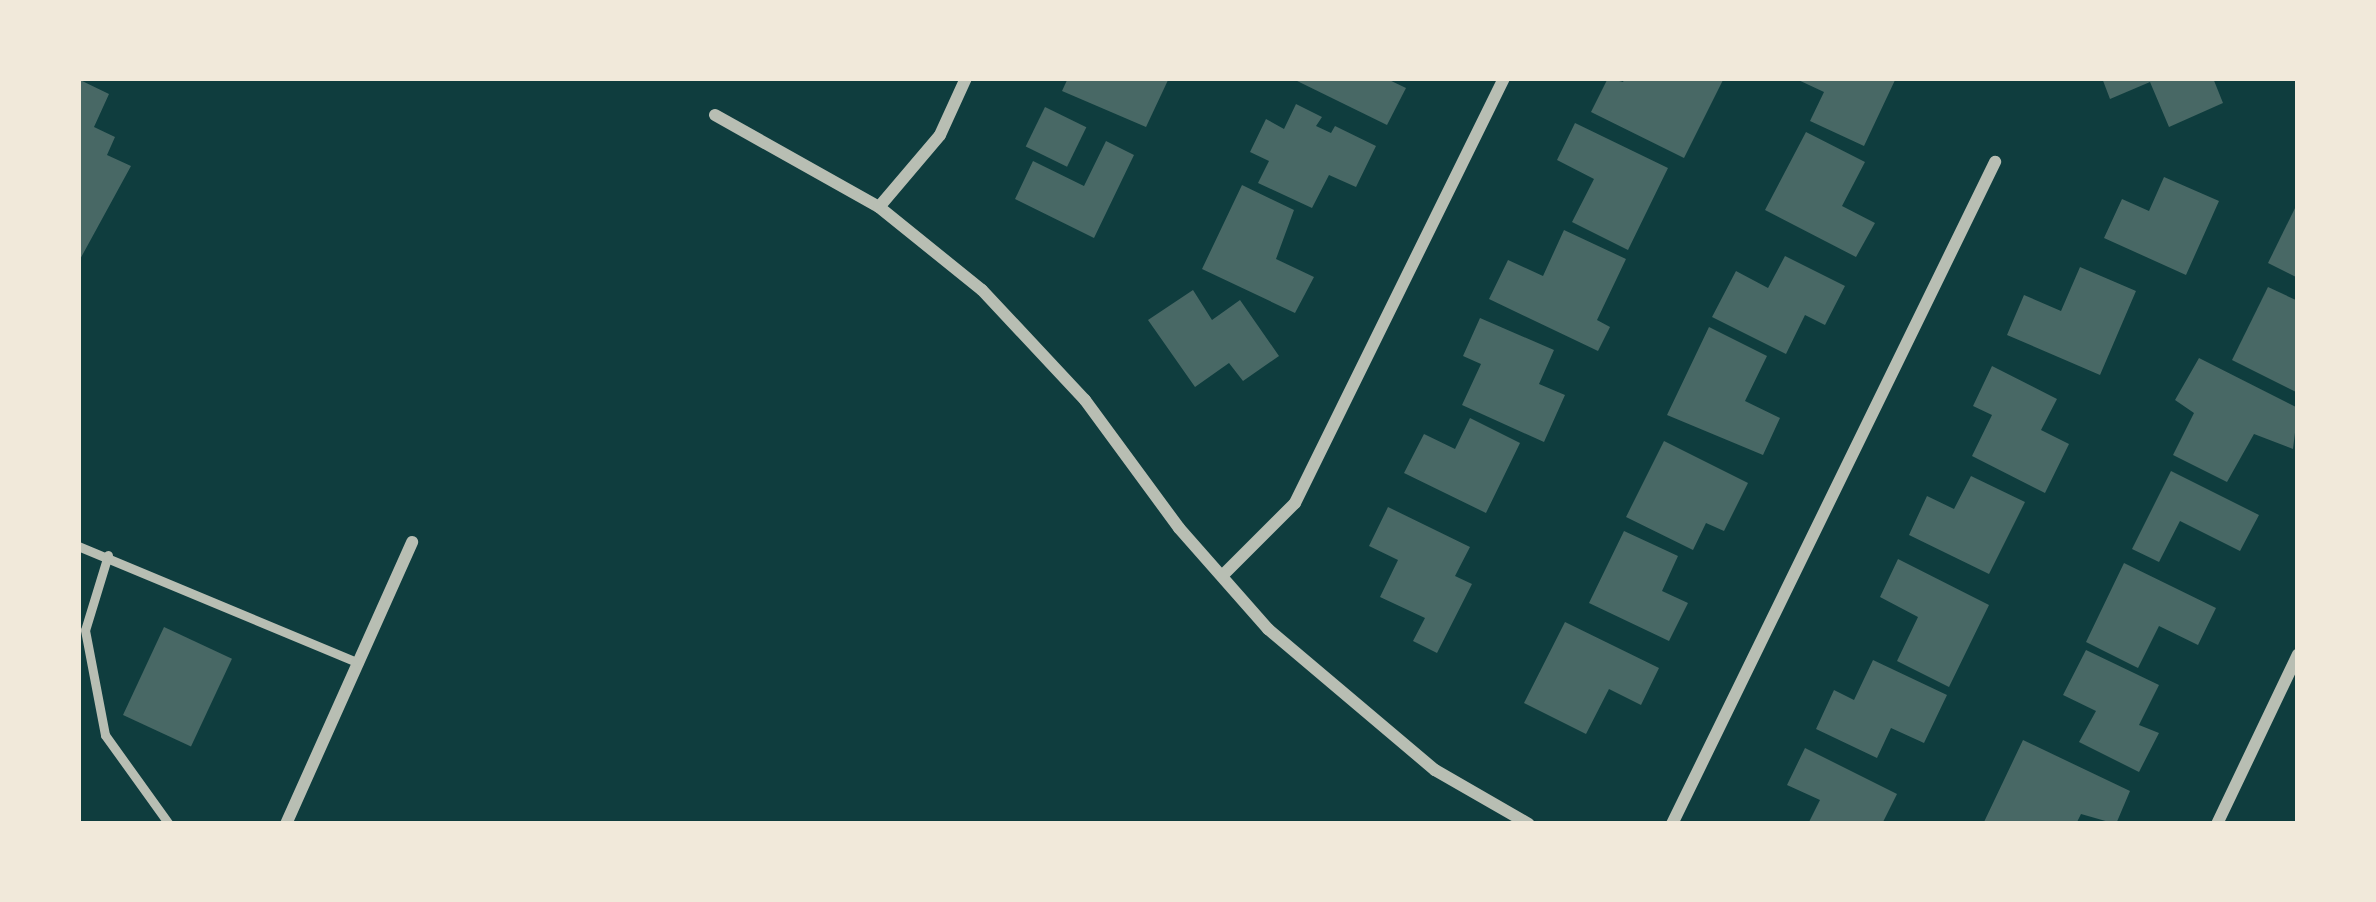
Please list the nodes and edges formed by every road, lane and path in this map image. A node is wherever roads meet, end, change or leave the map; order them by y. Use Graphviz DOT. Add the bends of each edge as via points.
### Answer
graph roads {
  1 [pos="967,78"];
  2 [pos="1504,78"];
  3 [pos="715,116"];
  4 [pos="1995,162"];
  5 [pos="879,207"];
  6 [pos="412,542"];
  7 [pos="78,546"];
  8 [pos="108,555"];
  9 [pos="1222,576"];
  10 [pos="2297,658"];
  11 [pos="359,663"];
  12 [pos="169,824"];
  13 [pos="286,824"];
  14 [pos="1529,824"];
  15 [pos="1672,824"];
  16 [pos="2217,824"];
  1 -- 5 [label="street" via="940,135"];
  2 -- 9 [label="street" via="1295,503"];
  3 -- 5 [label="street"];
  4 -- 15 [label="street"];
  5 -- 9 [label="street" via="1029,335"];
  6 -- 11 [label="street"];
  7 -- 8 [label="lane"];
  8 -- 11 [label="lane"];
  8 -- 12 [label="lane" via="85,630 104,735"];
  9 -- 14 [label="street" via="1268,629 1384,731"];
  10 -- 16 [label="street"];
  11 -- 13 [label="street"];
}
